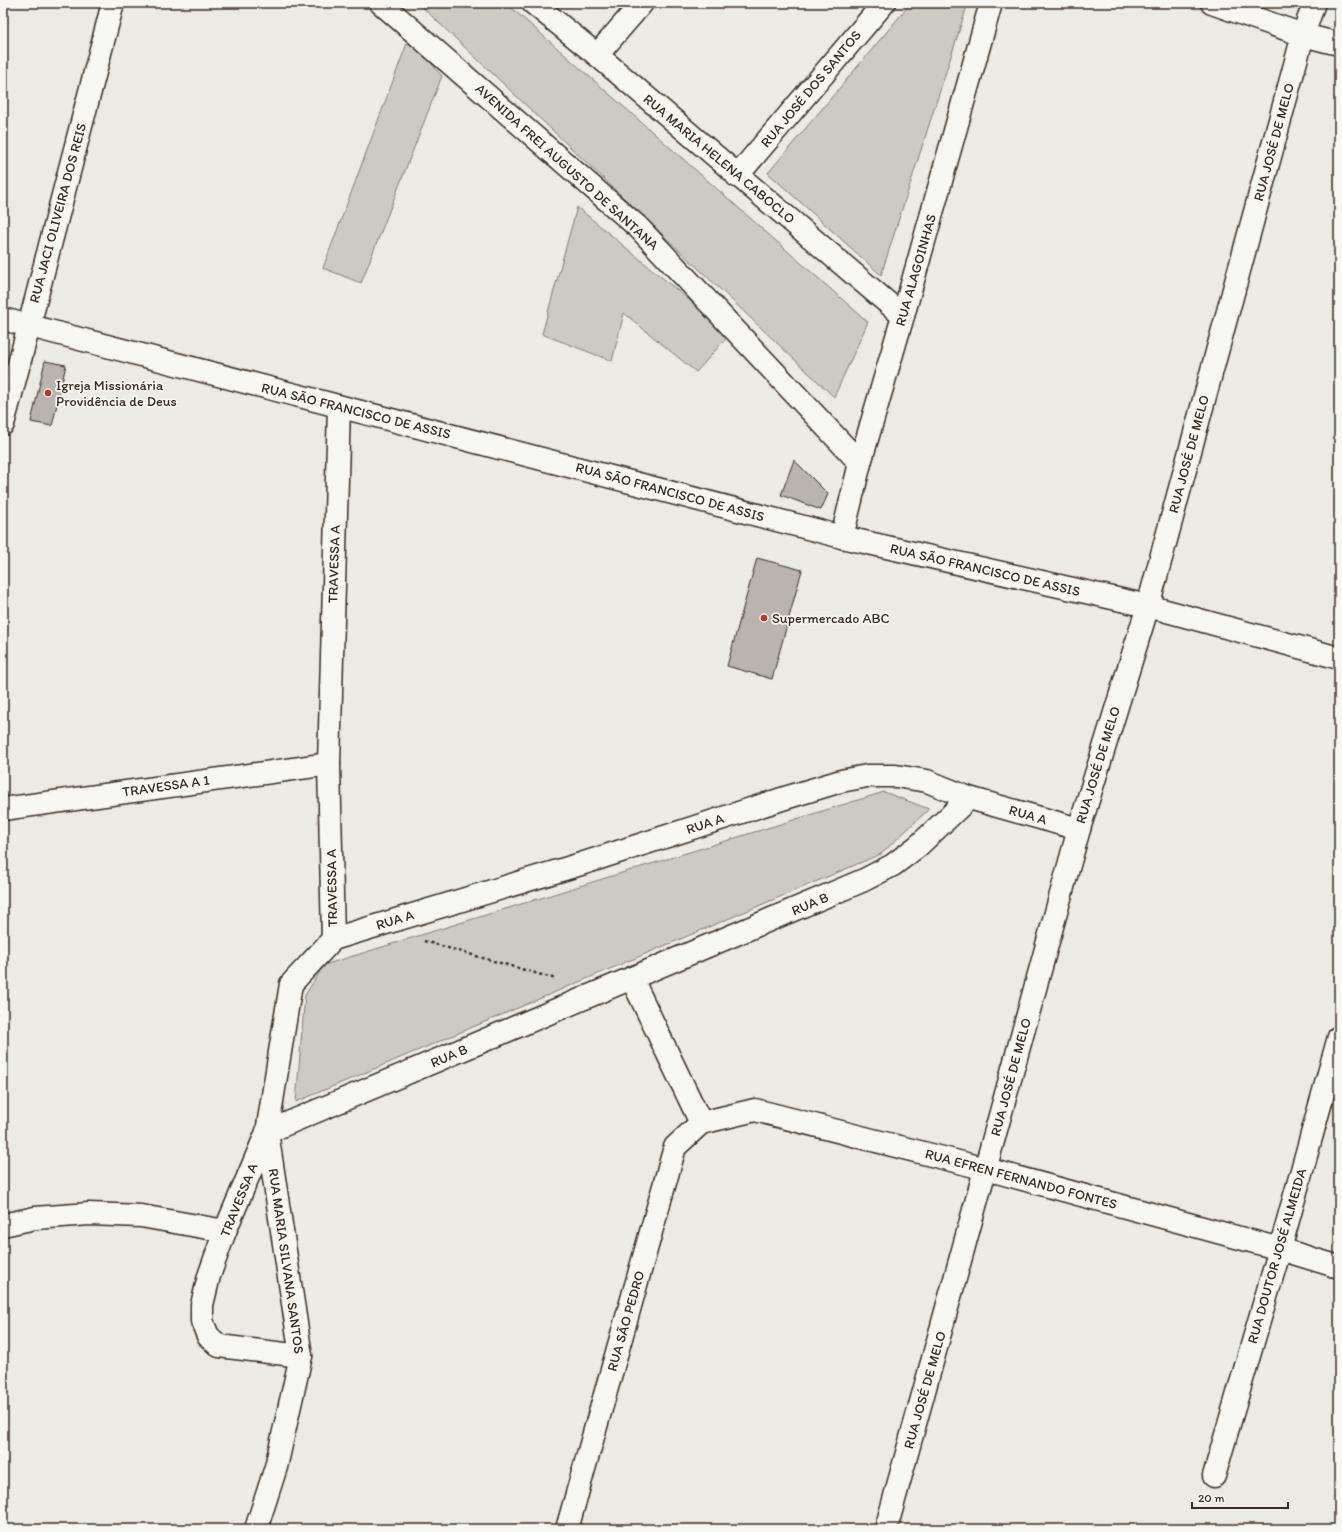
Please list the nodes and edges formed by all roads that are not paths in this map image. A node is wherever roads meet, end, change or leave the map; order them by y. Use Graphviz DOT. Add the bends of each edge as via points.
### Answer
graph roads {
  1 [pos="113,3"];
  2 [pos="381,3"];
  3 [pos="533,3"];
  4 [pos="642,3"];
  5 [pos="884,3"];
  6 [pos="990,3"];
  7 [pos="1212,3"];
  8 [pos="1314,3"];
  9 [pos="1303,35"];
  10 [pos="1339,44"];
  11 [pos="597,55"];
  12 [pos="738,176"];
  13 [pos="903,316"];
  14 [pos="3,319"];
  15 [pos="29,326"];
  16 [pos="339,407"];
  17 [pos="3,424"];
  18 [pos="860,463"];
  19 [pos="842,538"];
  20 [pos="1148,606"];
  21 [pos="1339,658"];
  22 [pos="329,764"];
  23 [pos="969,798"];
  24 [pos="3,809"];
  25 [pos="1079,829"];
  26 [pos="333,939"];
  27 [pos="632,979"];
  28 [pos="1339,1037"];
  29 [pos="701,1123"];
  30 [pos="267,1132"];
  31 [pos="986,1169"];
  32 [pos="3,1225"];
  33 [pos="225,1231"];
  34 [pos="1280,1249"];
  35 [pos="1339,1266"];
  36 [pos="301,1356"];
  37 [pos="1214,1476"];
  38 [pos="256,1529"];
  39 [pos="567,1529"];
  40 [pos="886,1529"];
  1 -- 15 [label="street, RUA JACI OLIVEIRA DOS REIS"];
  2 -- 18 [label="street, AVENIDA FREI AUGUSTO DE SANTANA" via="638,227"];
  3 -- 11 [label="street, RUA MARIA HELENA CABOCLO"];
  4 -- 11 [label="street"];
  5 -- 12 [label="street, RUA JOSÉ DOS SANTOS"];
  6 -- 13 [label="street, RUA ALAGOINHAS"];
  7 -- 9 [label="street"];
  8 -- 9 [label="street, RUA JOSÉ DE MELO"];
  9 -- 10 [label="street"];
  9 -- 20 [label="street, RUA JOSÉ DE MELO"];
  11 -- 12 [label="street, RUA MARIA HELENA CABOCLO"];
  12 -- 13 [label="street, RUA MARIA HELENA CABOCLO"];
  13 -- 18 [label="street, RUA ALAGOINHAS"];
  14 -- 15 [label="street, RUA SÃO FRANCISCO DE ASSIS"];
  15 -- 16 [label="street, RUA SÃO FRANCISCO DE ASSIS"];
  15 -- 17 [label="street, RUA JACI OLIVEIRA DOS REIS"];
  16 -- 19 [label="street, RUA SÃO FRANCISCO DE ASSIS"];
  16 -- 22 [label="street, TRAVESSA A"];
  18 -- 19 [label="street, RUA ALAGOINHAS"];
  19 -- 20 [label="street, RUA SÃO FRANCISCO DE ASSIS"];
  20 -- 21 [label="street, RUA SÃO FRANCISCO DE ASSIS"];
  20 -- 25 [label="street, RUA JOSÉ DE MELO"];
  22 -- 24 [label="street, TRAVESSA A 1"];
  22 -- 26 [label="street, TRAVESSA A"];
  23 -- 25 [label="street, RUA A"];
  23 -- 26 [label="street, RUA A" via="927,781 896,776 866,776 841,781"];
  23 -- 27 [label="street, RUA B" via="918,846 893,865 824,898"];
  25 -- 31 [label="street, RUA JOSÉ DE MELO"];
  26 -- 30 [label="street, TRAVESSA A" via="291,984"];
  27 -- 29 [label="street"];
  27 -- 30 [label="street, RUA B"];
  28 -- 34 [label="street, RUA DOUTOR JOSÉ ALMEIDA"];
  29 -- 31 [label="street, RUA EFREN FERNANDO FONTES" via="755,1110"];
  29 -- 39 [label="street, RUA SÃO PEDRO" via="675,1147"];
  30 -- 33 [label="street, TRAVESSA A"];
  30 -- 36 [label="street, RUA MARIA SILVANA SANTOS"];
  31 -- 34 [label="street, RUA EFREN FERNANDO FONTES"];
  31 -- 40 [label="street, RUA JOSÉ DE MELO"];
  32 -- 33 [label="street" via="35,1218 89,1214 141,1216"];
  33 -- 36 [label="street, TRAVESSA A" via="202,1305 202,1321 208,1336 219,1346 226,1348"];
  34 -- 35 [label="street, RUA EFREN FERNANDO FONTES"];
  34 -- 37 [label="street, RUA DOUTOR JOSÉ ALMEIDA"];
  36 -- 38 [label="street, RUA MARIA SILVANA SANTOS" via="276,1466"];
}
